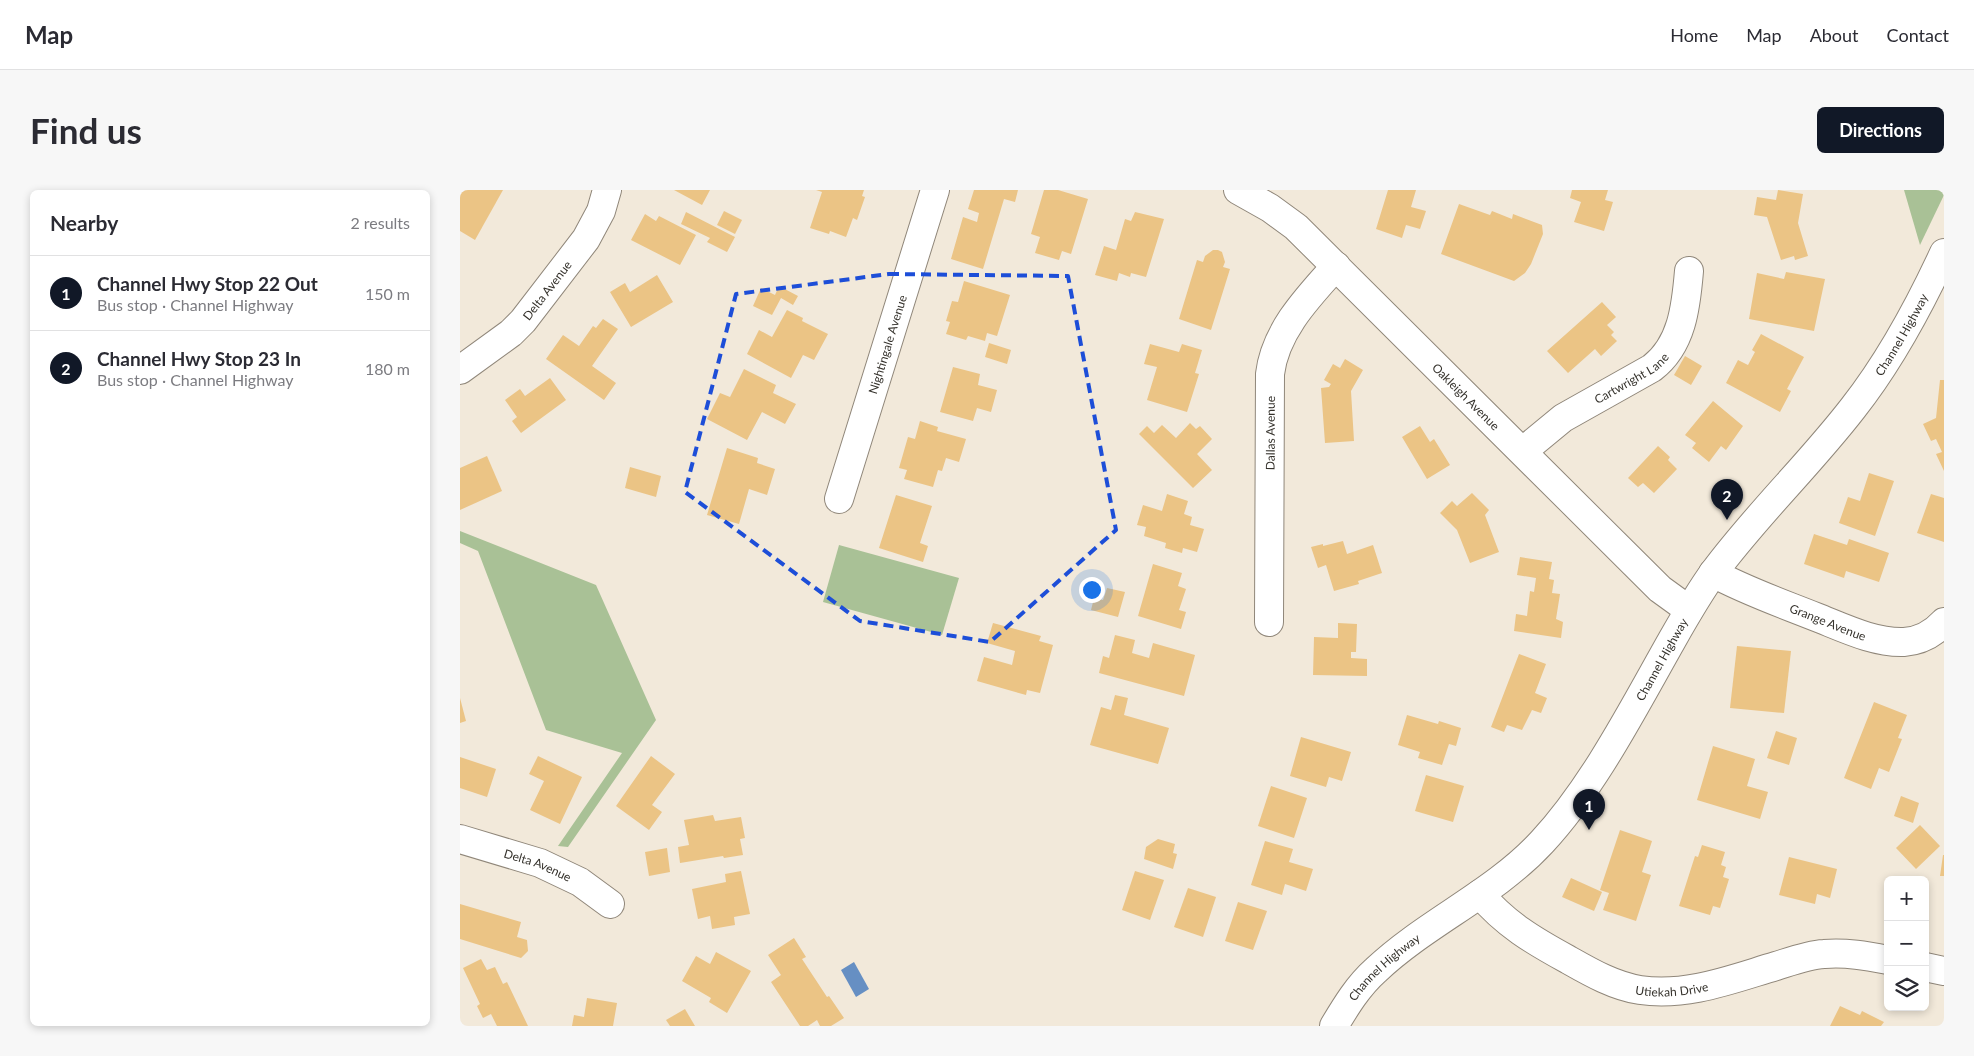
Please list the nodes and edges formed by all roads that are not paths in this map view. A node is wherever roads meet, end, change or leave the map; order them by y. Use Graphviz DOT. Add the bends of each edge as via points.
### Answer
graph roads {
  1 [pos="608,190"];
  2 [pos="935,190"];
  3 [pos="1238,190"];
  4 [pos="1944,253"];
  5 [pos="1336,266"];
  6 [pos="1689,272"];
  7 [pos="460,370"];
  8 [pos="1523,451"];
  9 [pos="839,499"];
  10 [pos="1713,573"];
  11 [pos="1689,610"];
  12 [pos="1269,622"];
  13 [pos="1944,622"];
  14 [pos="460,839"];
  15 [pos="1480,894"];
  16 [pos="610,904"];
  17 [pos="1884,959"];
  18 [pos="1929,968"];
  19 [pos="1944,971"];
  20 [pos="1334,1026"];
  1 -- 7 [label="street, Delta Avenue" via="586,239 523,321"];
  2 -- 9 [label="street, Nightingale Avenue"];
  3 -- 5 [label="street, Oakleigh Avenue" via="1296,227"];
  4 -- 10 [label="street, Channel Highway" via="1869,388"];
  5 -- 8 [label="street, Oakleigh Avenue"];
  5 -- 12 [label="street, Dallas Avenue" via="1293,319 1272,359"];
  6 -- 8 [label="street, Cartwright Lane" via="1683,317 1664,359 1563,418"];
  8 -- 11 [label="street, Oakleigh Avenue" via="1660,589"];
  10 -- 11 [label="street, Channel Highway"];
  10 -- 13 [label="street, Grange Avenue" via="1742,588 1862,635 1885,640 1905,642 1922,638"];
  11 -- 15 [label="street, Channel Highway" via="1623,726 1568,810 1527,857"];
  14 -- 16 [label="street, Delta Avenue" via="540,863 580,882"];
  15 -- 17 [label="street, Utiekah Drive" via="1496,913 1538,943 1593,974 1638,990 1660,992 1702,987 1823,954 1848,953"];
  15 -- 20 [label="street, Channel Highway" via="1410,942 1376,970 1350,1000"];
  18 -- 19 [label="street"];
}
